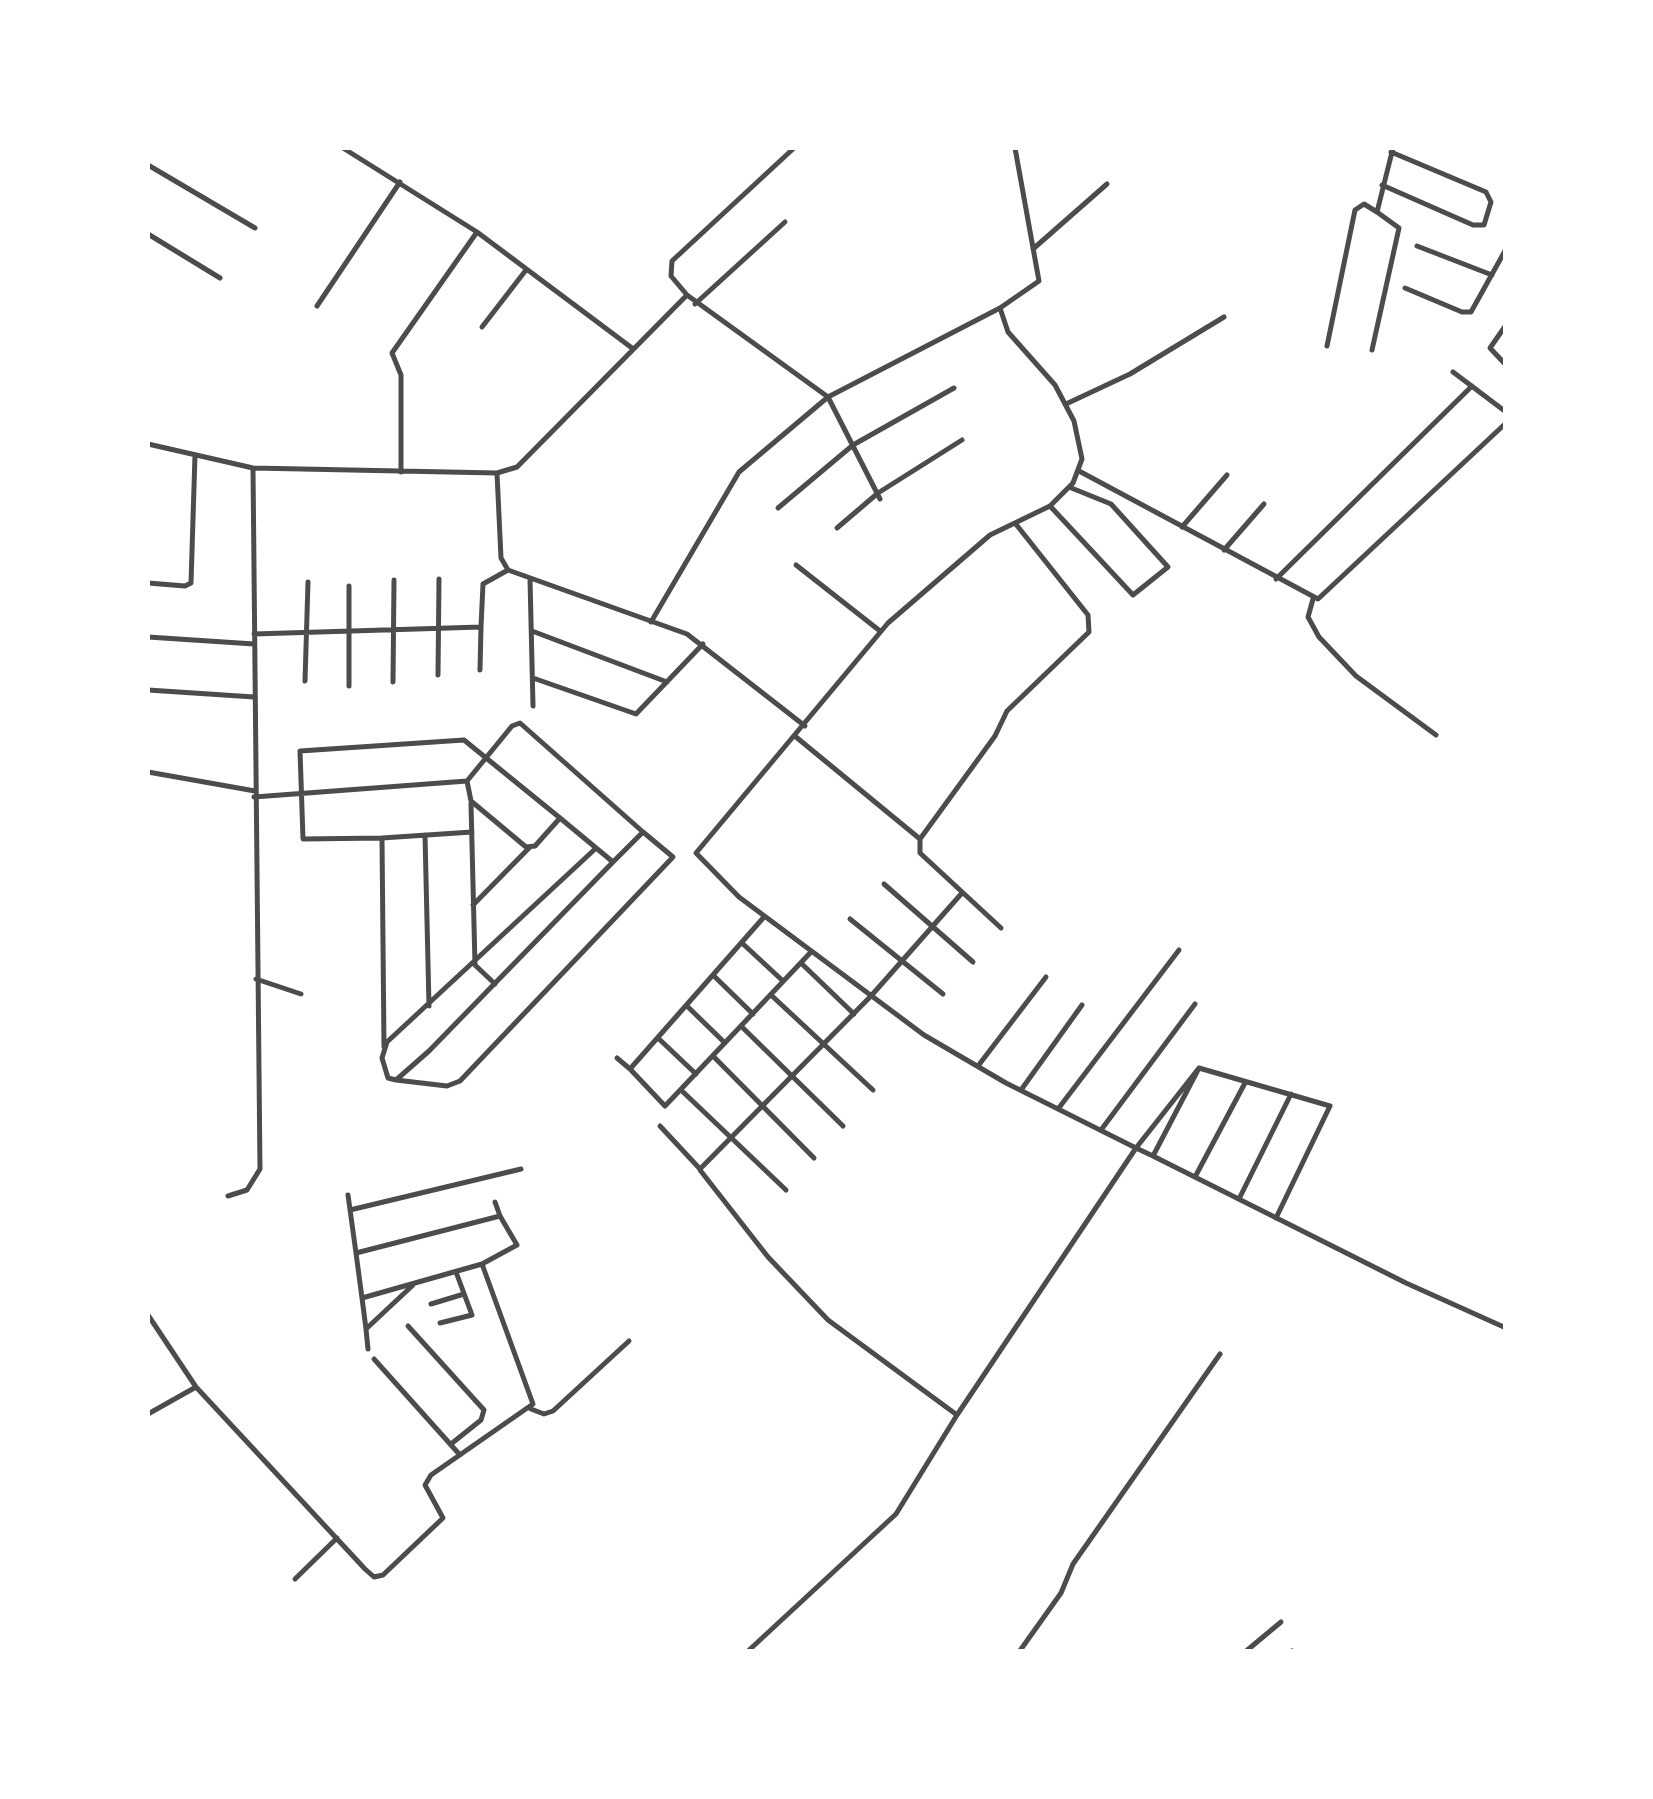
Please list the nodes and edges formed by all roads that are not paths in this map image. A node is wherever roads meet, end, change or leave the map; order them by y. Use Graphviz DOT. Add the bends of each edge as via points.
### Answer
graph roads {
  1 [pos="345,148"];
  2 [pos="1015,148"];
  3 [pos="790,149"];
  4 [pos="1392,150"];
  5 [pos="148,164"];
  6 [pos="400,182"];
  7 [pos="1107,184"];
  8 [pos="1382,185"];
  9 [pos="1377,212"];
  10 [pos="784,222"];
  11 [pos="255,228"];
  12 [pos="477,232"];
  13 [pos="148,234"];
  14 [pos="1418,246"];
  15 [pos="1506,249"];
  16 [pos="1033,250"];
  17 [pos="526,269"];
  18 [pos="1492,276"];
  19 [pos="220,278"];
  20 [pos="1405,288"];
  21 [pos="687,295"];
  22 [pos="696,304"];
  23 [pos="317,306"];
  24 [pos="1000,308"];
  25 [pos="1224,317"];
  26 [pos="1506,325"];
  27 [pos="482,327"];
  28 [pos="1327,346"];
  29 [pos="632,348"];
  30 [pos="1372,350"];
  31 [pos="1506,365"];
  32 [pos="1453,372"];
  33 [pos="1472,386"];
  34 [pos="954,388"];
  35 [pos="828,397"];
  36 [pos="1066,404"];
  37 [pos="1506,412"];
  38 [pos="1506,423"];
  39 [pos="962,440"];
  40 [pos="148,444"];
  41 [pos="852,444"];
  42 [pos="196,454"];
  43 [pos="252,468"];
  44 [pos="1079,471"];
  45 [pos="401,472"];
  46 [pos="497,473"];
  47 [pos="1227,475"];
  48 [pos="1070,487"];
  49 [pos="879,496"];
  50 [pos="1264,504"];
  51 [pos="1050,506"];
  52 [pos="778,508"];
  53 [pos="1015,523"];
  54 [pos="1182,527"];
  55 [pos="837,528"];
  56 [pos="1224,550"];
  57 [pos="796,565"];
  58 [pos="508,570"];
  59 [pos="1276,578"];
  60 [pos="530,579"];
  61 [pos="394,580"];
  62 [pos="439,580"];
  63 [pos="308,582"];
  64 [pos="148,583"];
  65 [pos="350,586"];
  66 [pos="1314,599"];
  67 [pos="651,622"];
  68 [pos="440,628"];
  69 [pos="481,628"];
  70 [pos="394,630"];
  71 [pos="349,631"];
  72 [pos="532,631"];
  73 [pos="305,632"];
  74 [pos="880,632"];
  75 [pos="254,634"];
  76 [pos="148,637"];
  77 [pos="254,644"];
  78 [pos="703,644"];
  79 [pos="480,670"];
  80 [pos="438,676"];
  81 [pos="532,678"];
  82 [pos="305,680"];
  83 [pos="393,682"];
  84 [pos="667,682"];
  85 [pos="349,686"];
  86 [pos="148,690"];
  87 [pos="254,697"];
  88 [pos="533,706"];
  89 [pos="805,726"];
  90 [pos="1436,735"];
  91 [pos="796,737"];
  92 [pos="486,759"];
  93 [pos="148,772"];
  94 [pos="467,782"];
  95 [pos="255,794"];
  96 [pos="300,795"];
  97 [pos="471,801"];
  98 [pos="560,818"];
  99 [pos="472,832"];
  100 [pos="643,832"];
  101 [pos="424,835"];
  102 [pos="382,838"];
  103 [pos="920,839"];
  104 [pos="530,848"];
  105 [pos="595,849"];
  106 [pos="612,862"];
  107 [pos="884,884"];
  108 [pos="962,893"];
  109 [pos="474,905"];
  110 [pos="764,917"];
  111 [pos="850,919"];
  112 [pos="931,926"];
  113 [pos="1000,928"];
  114 [pos="742,943"];
  115 [pos="1179,950"];
  116 [pos="811,952"];
  117 [pos="900,961"];
  118 [pos="973,962"];
  119 [pos="802,963"];
  120 [pos="475,965"];
  121 [pos="714,976"];
  122 [pos="1046,977"];
  123 [pos="256,979"];
  124 [pos="784,982"];
  125 [pos="495,984"];
  126 [pos="300,994"];
  127 [pos="943,994"];
  128 [pos="771,995"];
  129 [pos="872,996"];
  130 [pos="1195,1004"];
  131 [pos="1082,1005"];
  132 [pos="429,1006"];
  133 [pos="687,1006"];
  134 [pos="753,1014"];
  135 [pos="854,1014"];
  136 [pos="741,1026"];
  137 [pos="658,1038"];
  138 [pos="725,1043"];
  139 [pos="825,1044"];
  140 [pos="384,1047"];
  141 [pos="713,1056"];
  142 [pos="618,1058"];
  143 [pos="978,1066"];
  144 [pos="630,1068"];
  145 [pos="1199,1068"];
  146 [pos="696,1074"];
  147 [pos="793,1078"];
  148 [pos="396,1080"];
  149 [pos="1245,1082"];
  150 [pos="680,1090"];
  151 [pos="873,1090"];
  152 [pos="1020,1090"];
  153 [pos="1291,1093"];
  154 [pos="762,1107"];
  155 [pos="1058,1108"];
  156 [pos="660,1126"];
  157 [pos="843,1126"];
  158 [pos="1101,1130"];
  159 [pos="732,1136"];
  160 [pos="1136,1148"];
  161 [pos="1153,1156"];
  162 [pos="814,1158"];
  163 [pos="521,1169"];
  164 [pos="700,1169"];
  165 [pos="1195,1177"];
  166 [pos="786,1190"];
  167 [pos="348,1195"];
  168 [pos="228,1196"];
  169 [pos="1239,1200"];
  170 [pos="495,1202"];
  171 [pos="350,1210"];
  172 [pos="500,1216"];
  173 [pos="1276,1218"];
  174 [pos="356,1253"];
  175 [pos="482,1264"];
  176 [pos="456,1272"];
  177 [pos="415,1283"];
  178 [pos="464,1294"];
  179 [pos="362,1298"];
  180 [pos="431,1304"];
  181 [pos="148,1316"];
  182 [pos="440,1323"];
  183 [pos="408,1326"];
  184 [pos="1506,1328"];
  185 [pos="366,1329"];
  186 [pos="629,1340"];
  187 [pos="368,1349"];
  188 [pos="1220,1354"];
  189 [pos="374,1359"];
  190 [pos="196,1387"];
  191 [pos="531,1409"];
  192 [pos="148,1414"];
  193 [pos="956,1415"];
  194 [pos="450,1444"];
  195 [pos="460,1456"];
  196 [pos="337,1538"];
  197 [pos="295,1579"];
  198 [pos="1281,1622"];
  199 [pos="747,1652"];
  200 [pos="1019,1652"];
  201 [pos="1244,1652"];
  1 -- 6 [label="street"];
  2 -- 16 [label="street"];
  3 -- 21 [label="street" via="672,262 670,276"];
  4 -- 8 [label="street"];
  4 -- 8 [label="street" via="1486,192 1486,220 1476,227"];
  5 -- 11 [label="street"];
  6 -- 12 [label="street"];
  6 -- 23 [label="street"];
  7 -- 16 [label="street"];
  8 -- 9 [label="street"];
  9 -- 28 [label="street" via="1364,204 1355,210"];
  9 -- 30 [label="street" via="1399,228"];
  10 -- 22 [label="street"];
  12 -- 17 [label="street"];
  12 -- 45 [label="street" via="392,353 401,375"];
  13 -- 19 [label="street"];
  14 -- 18 [label="street"];
  15 -- 18 [label="street"];
  16 -- 24 [label="street" via="1039,281"];
  17 -- 27 [label="street"];
  17 -- 29 [label="street"];
  18 -- 20 [label="street" via="1468,313"];
  21 -- 22 [label="street"];
  21 -- 29 [label="street"];
  22 -- 35 [label="street"];
  24 -- 35 [label="street"];
  24 -- 36 [label="street" via="1008,332"];
  25 -- 36 [label="street"];
  26 -- 31 [label="street" via="1490,348"];
  29 -- 46 [label="street" via="517,468"];
  32 -- 33 [label="street"];
  33 -- 37 [label="street"];
  33 -- 59 [label="street"];
  34 -- 41 [label="street"];
  35 -- 41 [label="street"];
  35 -- 67 [label="street" via="734,478"];
  36 -- 44 [label="street" via="1081,449"];
  38 -- 66 [label="street"];
  39 -- 49 [label="street"];
  40 -- 42 [label="street"];
  41 -- 49 [label="street"];
  41 -- 52 [label="street"];
  42 -- 43 [label="street"];
  42 -- 64 [label="street" via="191,582"];
  43 -- 45 [label="street"];
  43 -- 75 [label="street"];
  44 -- 48 [label="street"];
  44 -- 54 [label="street"];
  45 -- 46 [label="street"];
  46 -- 58 [label="street" via="500,558"];
  47 -- 54 [label="street"];
  48 -- 51 [label="street"];
  48 -- 51 [label="street" via="1111,504 1168,567 1132,595"];
  49 -- 55 [label="street"];
  50 -- 56 [label="street"];
  51 -- 53 [label="street"];
  53 -- 74 [label="street" via="990,534"];
  53 -- 103 [label="street" via="1088,615 1089,632 1008,712"];
  54 -- 56 [label="street"];
  56 -- 59 [label="street"];
  57 -- 74 [label="street"];
  58 -- 60 [label="street"];
  58 -- 69 [label="street" via="483,584"];
  59 -- 66 [label="street"];
  60 -- 67 [label="street"];
  60 -- 72 [label="street"];
  61 -- 70 [label="street"];
  62 -- 68 [label="street"];
  63 -- 73 [label="street"];
  65 -- 71 [label="street"];
  66 -- 90 [label="street" via="1308,617 1320,637 1356,676"];
  67 -- 78 [label="street"];
  68 -- 69 [label="street"];
  68 -- 70 [label="street"];
  68 -- 80 [label="street"];
  69 -- 79 [label="street"];
  70 -- 71 [label="street"];
  70 -- 83 [label="street"];
  71 -- 73 [label="street"];
  71 -- 85 [label="street"];
  72 -- 81 [label="street"];
  72 -- 84 [label="street"];
  73 -- 75 [label="street"];
  73 -- 82 [label="street"];
  74 -- 89 [label="street"];
  75 -- 77 [label="street"];
  76 -- 77 [label="street"];
  77 -- 87 [label="street"];
  78 -- 84 [label="street"];
  78 -- 89 [label="street"];
  81 -- 84 [label="street" via="631,714"];
  81 -- 88 [label="street"];
  86 -- 87 [label="street"];
  87 -- 95 [label="street"];
  89 -- 91 [label="street"];
  91 -- 103 [label="street"];
  91 -- 110 [label="street" via="696,854"];
  92 -- 94 [label="street"];
  92 -- 96 [label="street" via="460,739 305,750 298,755"];
  92 -- 98 [label="street"];
  92 -- 100 [label="street" via="520,723"];
  93 -- 95 [label="street"];
  94 -- 96 [label="street"];
  94 -- 97 [label="street"];
  95 -- 96 [label="street"];
  95 -- 123 [label="street"];
  96 -- 102 [label="street" via="304,840"];
  97 -- 99 [label="street"];
  97 -- 104 [label="street"];
  98 -- 104 [label="street"];
  98 -- 105 [label="street"];
  99 -- 101 [label="street"];
  99 -- 109 [label="street"];
  100 -- 106 [label="street"];
  100 -- 148 [label="street" via="670,853 671,862 460,1081 447,1086"];
  101 -- 102 [label="street"];
  101 -- 132 [label="street"];
  102 -- 140 [label="street"];
  103 -- 108 [label="street" via="920,853"];
  104 -- 109 [label="street"];
  105 -- 106 [label="street"];
  105 -- 120 [label="street"];
  106 -- 125 [label="street"];
  107 -- 112 [label="street"];
  108 -- 112 [label="street"];
  108 -- 113 [label="street"];
  109 -- 120 [label="street"];
  110 -- 114 [label="street"];
  110 -- 116 [label="street"];
  111 -- 117 [label="street"];
  112 -- 117 [label="street"];
  112 -- 118 [label="street"];
  114 -- 121 [label="street"];
  114 -- 124 [label="street"];
  115 -- 155 [label="street"];
  116 -- 119 [label="street"];
  116 -- 129 [label="street"];
  117 -- 127 [label="street"];
  117 -- 129 [label="street"];
  119 -- 124 [label="street"];
  119 -- 135 [label="street"];
  120 -- 125 [label="street"];
  120 -- 132 [label="street"];
  121 -- 133 [label="street"];
  121 -- 134 [label="street"];
  122 -- 143 [label="street"];
  123 -- 126 [label="street"];
  123 -- 168 [label="street" via="260,1169 247,1190"];
  124 -- 128 [label="street"];
  125 -- 148 [label="street"];
  128 -- 134 [label="street"];
  128 -- 139 [label="street"];
  129 -- 135 [label="street"];
  129 -- 143 [label="street"];
  130 -- 158 [label="street"];
  131 -- 152 [label="street"];
  132 -- 140 [label="street"];
  133 -- 137 [label="street"];
  133 -- 138 [label="street"];
  134 -- 136 [label="street"];
  135 -- 139 [label="street"];
  136 -- 138 [label="street"];
  136 -- 147 [label="street"];
  137 -- 144 [label="street"];
  137 -- 146 [label="street"];
  138 -- 141 [label="street"];
  139 -- 147 [label="street"];
  139 -- 151 [label="street"];
  140 -- 148 [label="street" via="384,1069"];
  141 -- 146 [label="street"];
  141 -- 154 [label="street"];
  142 -- 144 [label="street"];
  143 -- 152 [label="street"];
  144 -- 150 [label="street" via="665,1106"];
  145 -- 149 [label="street"];
  145 -- 160 [label="street"];
  145 -- 161 [label="street"];
  146 -- 150 [label="street"];
  147 -- 154 [label="street"];
  147 -- 157 [label="street"];
  149 -- 153 [label="street"];
  149 -- 165 [label="street"];
  150 -- 159 [label="street"];
  152 -- 155 [label="street"];
  153 -- 169 [label="street"];
  153 -- 173 [label="street" via="1327,1102 1329,1112"];
  154 -- 159 [label="street"];
  154 -- 162 [label="street"];
  155 -- 158 [label="street"];
  156 -- 164 [label="street"];
  158 -- 160 [label="street"];
  159 -- 164 [label="street"];
  159 -- 166 [label="street"];
  160 -- 161 [label="street"];
  160 -- 193 [label="street"];
  161 -- 165 [label="street"];
  163 -- 171 [label="street"];
  164 -- 193 [label="street" via="828,1320"];
  165 -- 169 [label="street"];
  167 -- 171 [label="street"];
  169 -- 173 [label="street"];
  170 -- 172 [label="street"];
  171 -- 174 [label="street"];
  172 -- 174 [label="street"];
  172 -- 175 [label="street" via="517,1245"];
  173 -- 184 [label="street"];
  174 -- 179 [label="street"];
  175 -- 176 [label="street"];
  175 -- 191 [label="street" via="532,1392"];
  176 -- 177 [label="street"];
  176 -- 178 [label="street"];
  177 -- 179 [label="street"];
  177 -- 185 [label="street"];
  178 -- 180 [label="street"];
  178 -- 182 [label="street" via="472,1315"];
  179 -- 185 [label="street"];
  181 -- 190 [label="street"];
  183 -- 194 [label="street" via="482,1406 481,1420"];
  185 -- 187 [label="street"];
  186 -- 191 [label="street" via="553,1411"];
  188 -- 200 [label="street"];
  189 -- 194 [label="street"];
  190 -- 192 [label="street"];
  190 -- 196 [label="street"];
  191 -- 195 [label="street"];
  193 -- 199 [label="street" via="896,1514"];
  194 -- 195 [label="street"];
  195 -- 196 [label="street" via="425,1485 442,1510 440,1522 384,1575 370,1575"];
  196 -- 197 [label="street"];
  198 -- 201 [label="street"];
}
